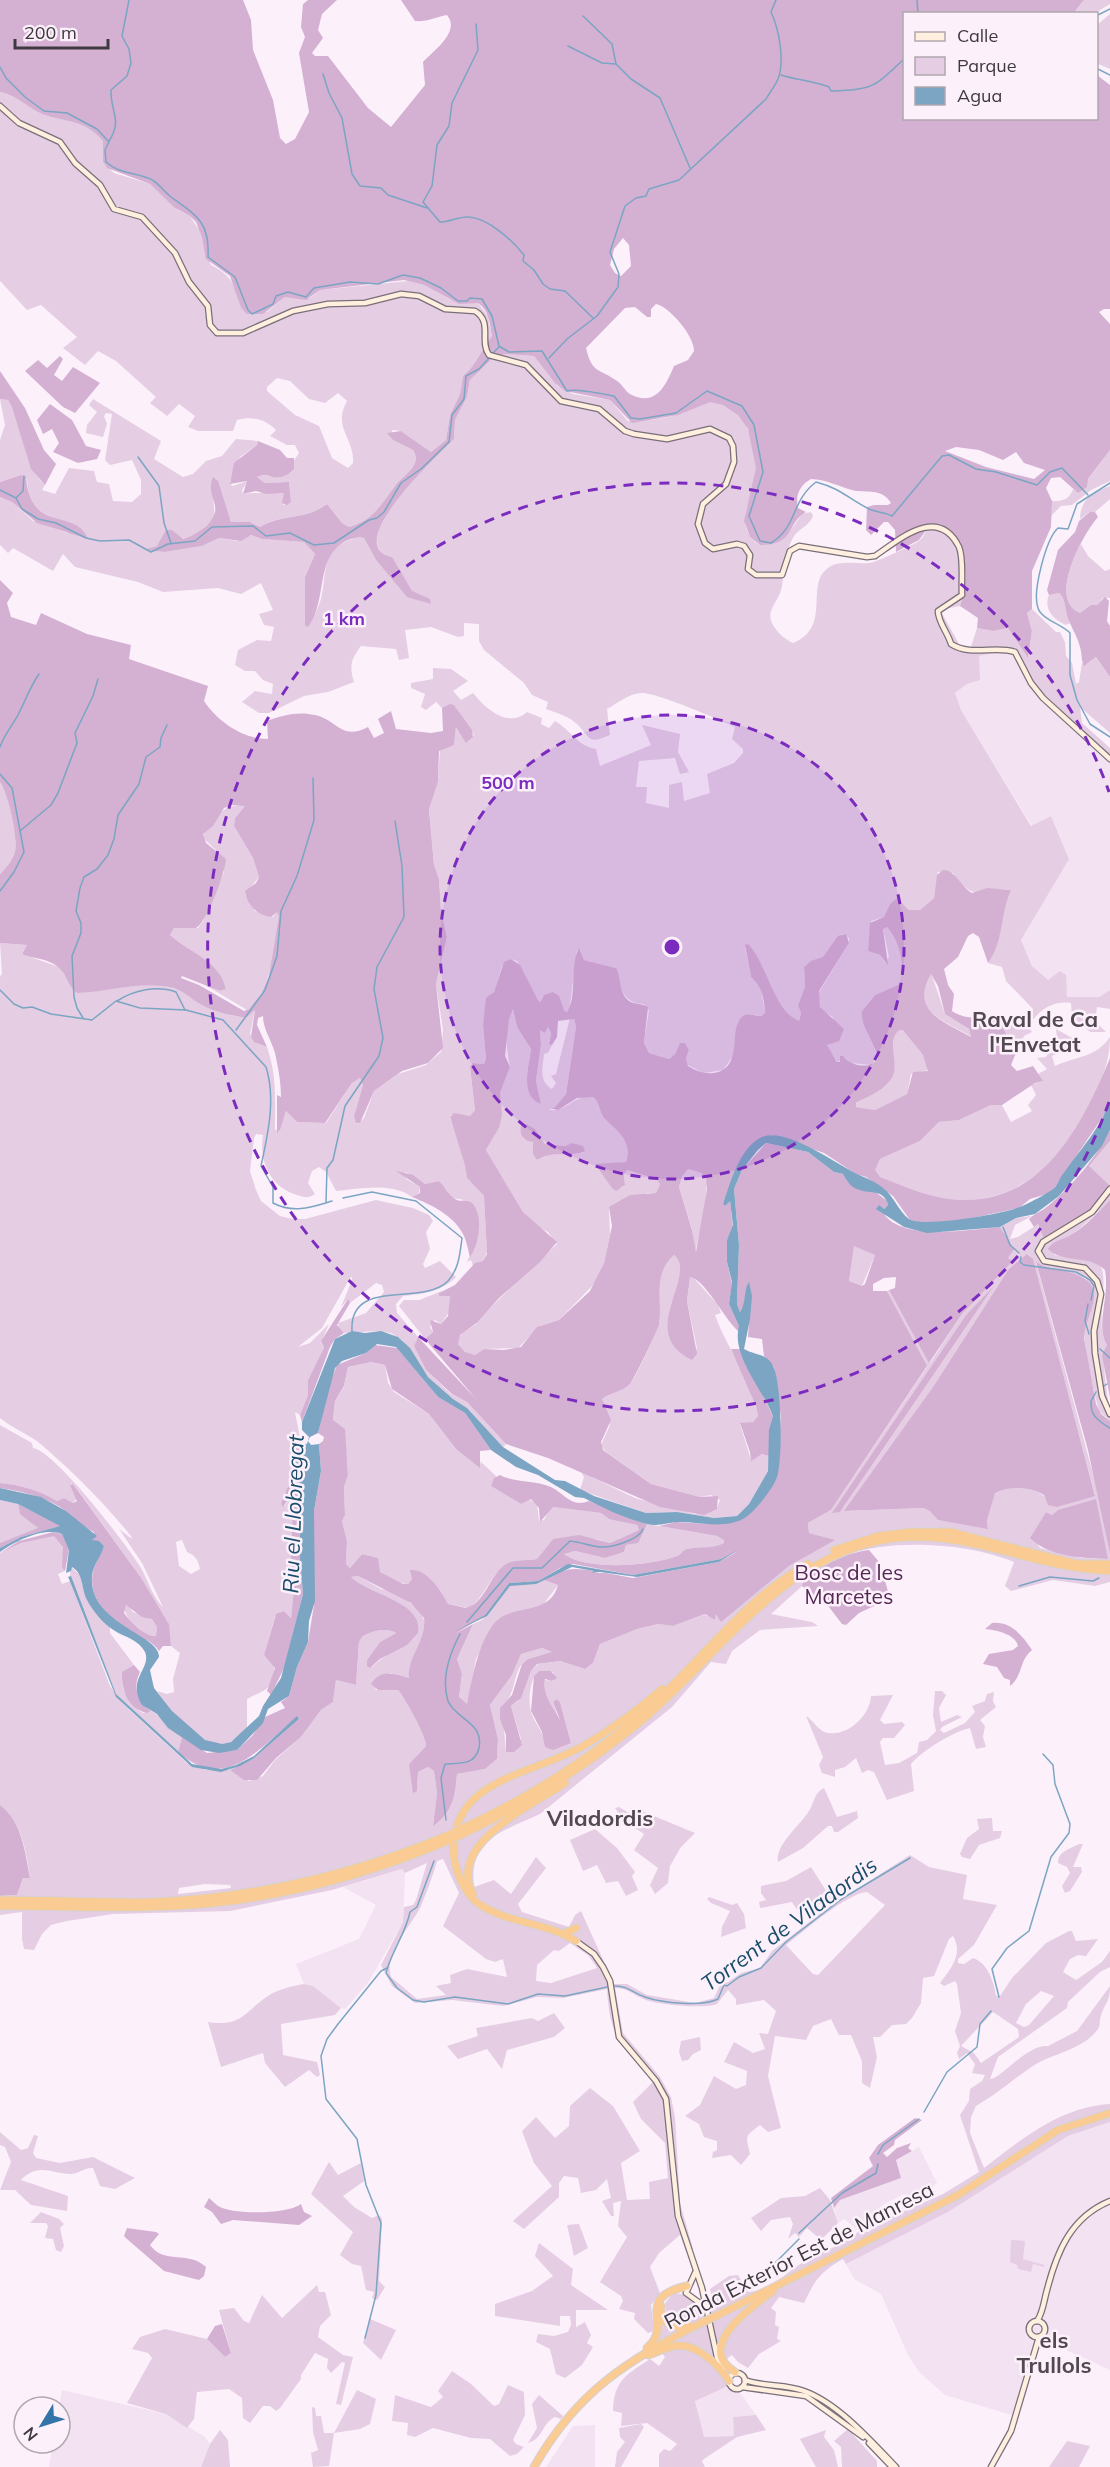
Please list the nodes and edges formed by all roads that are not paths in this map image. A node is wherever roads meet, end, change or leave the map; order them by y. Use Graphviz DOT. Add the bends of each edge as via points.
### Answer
graph roads {
  1 [pos="0,106"];
  2 [pos="1110,759"];
  3 [pos="1110,1189"];
  4 [pos="1110,1414"];
  5 [pos="1110,1564"];
  6 [pos="1110,1571"];
  7 [pos="707,1651"];
  8 [pos="687,1679"];
  9 [pos="461,1832"];
  10 [pos="451,1837"];
  11 [pos="0,1900"];
  12 [pos="482,1905"];
  13 [pos="0,1906"];
  14 [pos="576,1928"];
  15 [pos="563,1934"];
  16 [pos="576,1941"];
  17 [pos="1110,2114"];
  18 [pos="1110,2202"];
  19 [pos="695,2273"];
  20 [pos="699,2284"];
  21 [pos="688,2287"];
  22 [pos="773,2291"];
  23 [pos="701,2294"];
  24 [pos="695,2299"];
  25 [pos="704,2306"];
  26 [pos="714,2318"];
  27 [pos="1037,2321"];
  28 [pos="704,2324"];
  29 [pos="1043,2324"];
  30 [pos="1036,2338"];
  31 [pos="648,2355"];
  32 [pos="634,2358"];
  33 [pos="731,2376"];
  34 [pos="745,2380"];
  35 [pos="742,2387"];
  36 [pos="536,2467"];
  37 [pos="892,2467"];
  38 [pos="896,2467"];
  39 [pos="991,2467"];
  1 -- 2 [label="street" via="20,123 60,142 75,163 100,185 114,209 146,221 177,256 189,282 208,306 210,325 217,333 243,333 293,311 328,304 365,303 401,294 419,296 445,309 476,311 484,321 485,349 489,355 526,365 561,401 599,409 634,434 667,439 710,429 729,438 734,462 726,484 703,504 698,524 705,543 713,549 744,546 750,555 748,569 756,575 784,573 790,551 799,546 867,557 875,556 920,527 934,526 946,533 959,548 962,595 938,611 951,644 970,651 1015,652 1043,698"];
  3 -- 4 [label="street" via="1087,1216 1041,1243 1038,1254 1047,1263 1085,1268 1097,1281 1101,1294 1094,1331 1095,1353 1102,1396"];
  5 -- 7 [label="highway" via="1077,1564 951,1532 878,1536 832,1551 798,1569 772,1587"];
  6 -- 8 [label="highway" via="1062,1566 997,1548 931,1537 896,1538 865,1545 832,1555 779,1589"];
  7 -- 9 [label="highway" via="660,1697 596,1749 532,1792"];
  7 -- 12 [label="highway" via="637,1710 595,1739 496,1782 473,1799 458,1825 454,1854 462,1883"];
  8 -- 9 [label="highway" via="582,1766 535,1796"];
  8 -- 12 [label="highway" via="651,1716 605,1754 480,1842 470,1858 467,1876"];
  9 -- 10 [label="highway, bridge"];
  10 -- 11 [label="highway" via="321,1879 255,1892 149,1902"];
  10 -- 13 [label="highway" via="351,1876 257,1897 149,1907"];
  12 -- 15 [label="highway" via="501,1917"];
  14 -- 15 [label="highway"];
  15 -- 16 [label="highway"];
  16 -- 19 [label="street" via="594,1954 603,1967 611,1988 619,2037 658,2084 667,2102 676,2208"];
  17 -- 22 [label="highway, Ronda Exterior Est de Manresa" via="1060,2133 960,2198"];
  17 -- 26 [label="highway, Ronda Exterior Est de Manresa" via="1058,2130 958,2194"];
  18 -- 27 [label="street" via="1087,2213 1065,2239"];
  18 -- 29 [label="street" via="1087,2217 1068,2238 1054,2271"];
  19 -- 20 [label="street"];
  19 -- 21 [label="street"];
  20 -- 21 [label="street"];
  20 -- 23 [label="street"];
  21 -- 24 [label="street"];
  21 -- 28 [label="highway" via="668,2294 661,2307 662,2317 677,2328"];
  21 -- 32 [label="highway" via="670,2289 661,2298 656,2309 655,2340"];
  22 -- 26 [label="highway, Ronda Exterior Est de Manresa"];
  22 -- 33 [label="highway" via="740,2316 726,2333 723,2353"];
  23 -- 24 [label="street"];
  23 -- 25 [label="street"];
  24 -- 25 [label="street"];
  25 -- 33 [label="street" via="716,2354"];
  26 -- 28 [label="highway, Ronda Exterior Est de Manresa, bridge"];
  27 -- 29 [label="street"];
  27 -- 30 [label="street" via="1029,2328"];
  28 -- 31 [label="highway, Ronda Exterior Est de Manresa"];
  28 -- 32 [label="highway, Ronda Exterior Est de Manresa"];
  29 -- 30 [label="street" via="1044,2332"];
  30 -- 39 [label="street" via="1011,2431"];
  31 -- 33 [label="highway" via="675,2346 691,2347"];
  31 -- 36 [label="highway, Ronda Exterior Est de Manresa" via="580,2407"];
  32 -- 36 [label="highway, Ronda Exterior Est de Manresa" via="578,2405 551,2439"];
  33 -- 34 [label="street" via="743,2374"];
  33 -- 35 [label="street" via="733,2388"];
  34 -- 35 [label="street"];
  34 -- 38 [label="street" via="815,2396 858,2429"];
  35 -- 37 [label="street" via="791,2392 814,2400 861,2435"];
}
